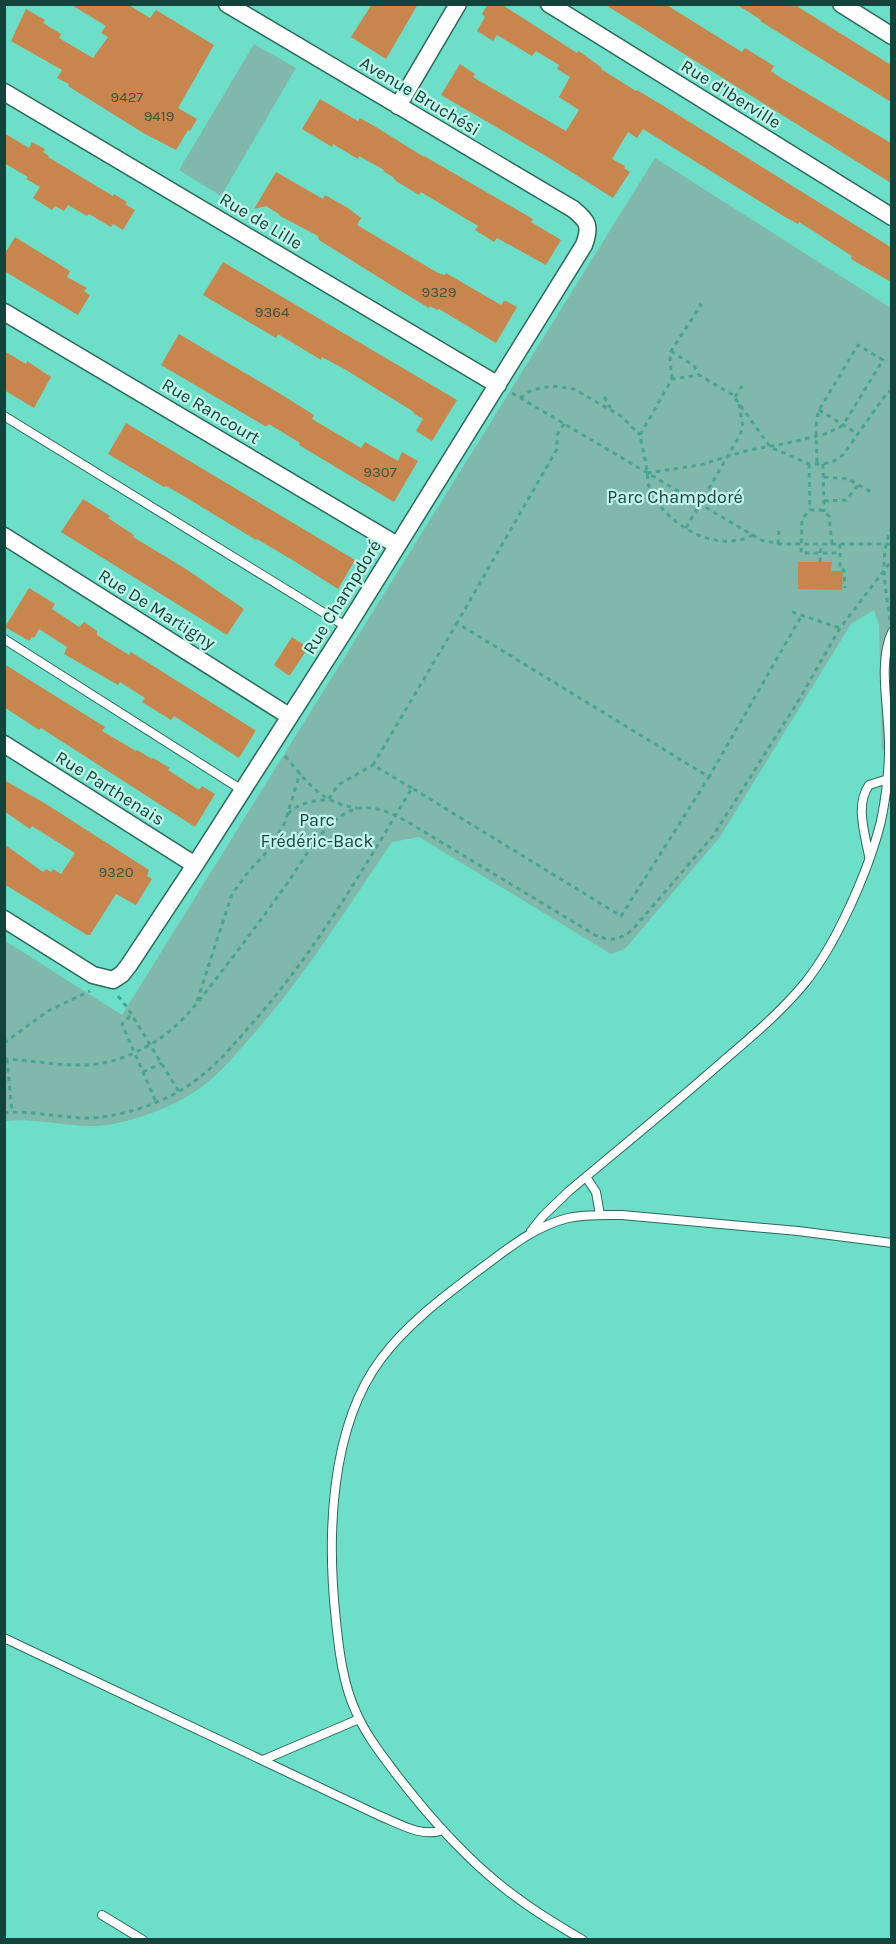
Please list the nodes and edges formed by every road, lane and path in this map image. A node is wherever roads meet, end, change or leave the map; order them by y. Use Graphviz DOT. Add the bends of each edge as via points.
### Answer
graph roads {
  1 [pos="227,4"];
  2 [pos="458,4"];
  3 [pos="549,4"];
  4 [pos="842,4"];
  5 [pos="891,36"];
  6 [pos="4,92"];
  7 [pos="398,106"];
  8 [pos="891,217"];
  9 [pos="588,226"];
  10 [pos="698,303"];
  11 [pos="4,312"];
  12 [pos="671,351"];
  13 [pos="699,375"];
  14 [pos="672,379"];
  15 [pos="498,385"];
  16 [pos="742,386"];
  17 [pos="891,389"];
  18 [pos="606,397"];
  19 [pos="520,398"];
  20 [pos="735,398"];
  21 [pos="739,403"];
  22 [pos="610,410"];
  23 [pos="819,410"];
  24 [pos="4,416"];
  25 [pos="564,424"];
  26 [pos="843,425"];
  27 [pos="640,435"];
  28 [pos="859,435"];
  29 [pos="817,436"];
  30 [pos="770,447"];
  31 [pos="728,457"];
  32 [pos="809,464"];
  33 [pos="817,464"];
  34 [pos="823,464"];
  35 [pos="647,473"];
  36 [pos="824,477"];
  37 [pos="858,484"];
  38 [pos="873,494"];
  39 [pos="824,501"];
  40 [pos="700,504"];
  41 [pos="810,510"];
  42 [pos="824,512"];
  43 [pos="891,527"];
  44 [pos="686,528"];
  45 [pos="779,529"];
  46 [pos="753,535"];
  47 [pos="4,536"];
  48 [pos="778,544"];
  49 [pos="801,544"];
  50 [pos="821,544"];
  51 [pos="832,544"];
  52 [pos="840,544"];
  53 [pos="886,544"];
  54 [pos="891,544"];
  55 [pos="397,545"];
  56 [pos="820,554"];
  57 [pos="840,554"];
  58 [pos="891,560"];
  59 [pos="820,562"];
  60 [pos="883,571"];
  61 [pos="845,588"];
  62 [pos="792,612"];
  63 [pos="802,615"];
  64 [pos="457,623"];
  65 [pos="347,627"];
  66 [pos="840,628"];
  67 [pos="891,628"];
  68 [pos="4,639"];
  69 [pos="289,716"];
  70 [pos="273,742"];
  71 [pos="4,744"];
  72 [pos="373,765"];
  73 [pos="300,773"];
  74 [pos="709,777"];
  75 [pos="888,779"];
  76 [pos="412,788"];
  77 [pos="242,790"];
  78 [pos="328,800"];
  79 [pos="359,808"];
  80 [pos="287,816"];
  81 [pos="395,816"];
  82 [pos="870,858"];
  83 [pos="195,865"];
  84 [pos="4,919"];
  85 [pos="116,988"];
  86 [pos="196,1004"];
  87 [pos="130,1016"];
  88 [pos="4,1043"];
  89 [pos="149,1044"];
  90 [pos="134,1052"];
  91 [pos="6,1059"];
  92 [pos="162,1063"];
  93 [pos="143,1072"];
  94 [pos="6,1077"];
  95 [pos="179,1092"];
  96 [pos="156,1102"];
  97 [pos="12,1112"];
  98 [pos="4,1113"];
  99 [pos="586,1177"];
  100 [pos="600,1215"];
  101 [pos="529,1234"];
  102 [pos="891,1244"];
  103 [pos="4,1638"];
  104 [pos="359,1719"];
  105 [pos="263,1760"];
  106 [pos="443,1830"];
  107 [pos="102,1915"];
  108 [pos="143,1940"];
  109 [pos="583,1940"];
  1 -- 7 [label="street, Avenue Bruchési"];
  2 -- 7 [label="street"];
  3 -- 8 [label="street, Rue d'Iberville"];
  4 -- 5 [label="street"];
  6 -- 15 [label="street, Rue de Lille"];
  7 -- 9 [label="street, Avenue Bruchési" via="573,209"];
  9 -- 15 [label="street, Rue Champdoré" via="584,245"];
  10 -- 12 [label="path"];
  11 -- 55 [label="street, Rue Rancourt"];
  12 -- 13 [label="path" via="694,366"];
  12 -- 14 [label="path"];
  13 -- 14 [label="path"];
  13 -- 20 [label="path"];
  14 -- 27 [label="path"];
  15 -- 19 [label="path"];
  15 -- 55 [label="street, Rue Champdoré"];
  16 -- 20 [label="path"];
  17 -- 28 [label="path"];
  18 -- 22 [label="path"];
  19 -- 22 [label="path" via="532,390 563,386"];
  19 -- 25 [label="path"];
  20 -- 21 [label="path"];
  21 -- 30 [label="path"];
  21 -- 31 [label="path" via="742,427"];
  22 -- 27 [label="path"];
  23 -- 26 [label="path"];
  23 -- 26 [label="path" via="858,345 883,360"];
  23 -- 29 [label="path"];
  24 -- 65 [label="lane"];
  25 -- 35 [label="path"];
  25 -- 64 [label="path" via="557,435 557,449"];
  26 -- 28 [label="path"];
  26 -- 29 [label="path"];
  27 -- 35 [label="path"];
  28 -- 34 [label="path" via="843,455"];
  29 -- 30 [label="path"];
  29 -- 33 [label="path"];
  30 -- 31 [label="path"];
  30 -- 32 [label="path"];
  31 -- 35 [label="path"];
  31 -- 40 [label="path"];
  32 -- 33 [label="path"];
  32 -- 41 [label="path"];
  33 -- 34 [label="path"];
  34 -- 36 [label="path"];
  35 -- 40 [label="path"];
  35 -- 44 [label="path" via="661,508"];
  36 -- 37 [label="path" via="842,477"];
  36 -- 39 [label="path"];
  37 -- 38 [label="path"];
  37 -- 39 [label="path" via="846,501"];
  39 -- 42 [label="path"];
  40 -- 44 [label="path"];
  40 -- 46 [label="path"];
  41 -- 42 [label="path"];
  41 -- 49 [label="path" via="802,519"];
  42 -- 51 [label="path" via="831,520"];
  43 -- 53 [label="path"];
  44 -- 46 [label="path" via="720,540"];
  45 -- 48 [label="path"];
  46 -- 48 [label="path"];
  47 -- 69 [label="street, Rue De Martigny"];
  48 -- 49 [label="path"];
  49 -- 50 [label="path"];
  49 -- 56 [label="path" via="801,554"];
  50 -- 51 [label="path"];
  50 -- 56 [label="path"];
  51 -- 52 [label="path"];
  52 -- 53 [label="path"];
  52 -- 57 [label="path"];
  53 -- 54 [label="path"];
  53 -- 60 [label="path"];
  55 -- 65 [label="street, Rue Champdoré"];
  56 -- 57 [label="path"];
  56 -- 59 [label="path"];
  57 -- 61 [label="path"];
  58 -- 60 [label="path"];
  60 -- 66 [label="path"];
  60 -- 67 [label="path"];
  62 -- 63 [label="path"];
  63 -- 66 [label="path"];
  63 -- 74 [label="path"];
  64 -- 72 [label="path"];
  64 -- 74 [label="path"];
  65 -- 69 [label="street, Rue Champdoré"];
  66 -- 81 [label="path" via="713,836 634,928 619,939 595,935"];
  67 -- 75 [label="lane" via="885,660"];
  68 -- 77 [label="lane"];
  69 -- 70 [label="street, Rue Champdoré"];
  70 -- 73 [label="path"];
  70 -- 77 [label="street, Rue Champdoré"];
  71 -- 83 [label="street, Rue Parthenais"];
  72 -- 76 [label="path"];
  72 -- 78 [label="path" via="338,785"];
  73 -- 78 [label="path"];
  73 -- 80 [label="path"];
  74 -- 76 [label="path" via="621,916"];
  75 -- 82 [label="lane"];
  75 -- 82 [label="lane" via="869,785 864,797 862,817"];
  76 -- 81 [label="path"];
  77 -- 83 [label="street, Rue Champdoré"];
  78 -- 79 [label="path"];
  78 -- 80 [label="path" via="303,803"];
  79 -- 81 [label="path" via="373,808"];
  79 -- 86 [label="path" via="328,826"];
  80 -- 86 [label="path" via="269,848 232,894"];
  81 -- 95 [label="path" via="342,903 281,990 216,1062"];
  82 -- 99 [label="lane" via="834,937 804,985 744,1044"];
  83 -- 85 [label="street, Rue Champdoré"];
  84 -- 85 [label="street"];
  85 -- 87 [label="path"];
  85 -- 88 [label="path" via="48,1011"];
  86 -- 89 [label="path" via="179,1023"];
  87 -- 89 [label="path"];
  87 -- 90 [label="path" via="122,1024"];
  89 -- 90 [label="path"];
  89 -- 92 [label="path"];
  90 -- 91 [label="path" via="83,1065"];
  90 -- 93 [label="path"];
  91 -- 94 [label="path"];
  92 -- 93 [label="path"];
  92 -- 95 [label="path"];
  93 -- 96 [label="path"];
  94 -- 97 [label="path"];
  95 -- 96 [label="path"];
  96 -- 97 [label="path" via="110,1116 81,1119"];
  97 -- 98 [label="path"];
  99 -- 100 [label="lane" via="596,1192"];
  99 -- 101 [label="lane"];
  100 -- 101 [label="lane" via="567,1218"];
  100 -- 102 [label="lane" via="798,1231"];
  101 -- 104 [label="lane" via="444,1295 396,1342 370,1376 351,1419 335,1489 331,1554 338,1644 348,1693"];
  103 -- 105 [label="lane"];
  104 -- 105 [label="lane"];
  104 -- 106 [label="lane" via="405,1786"];
  105 -- 106 [label="lane" via="409,1828 429,1833"];
  106 -- 109 [label="lane" via="510,1893"];
  107 -- 108 [label="lane"];
}
